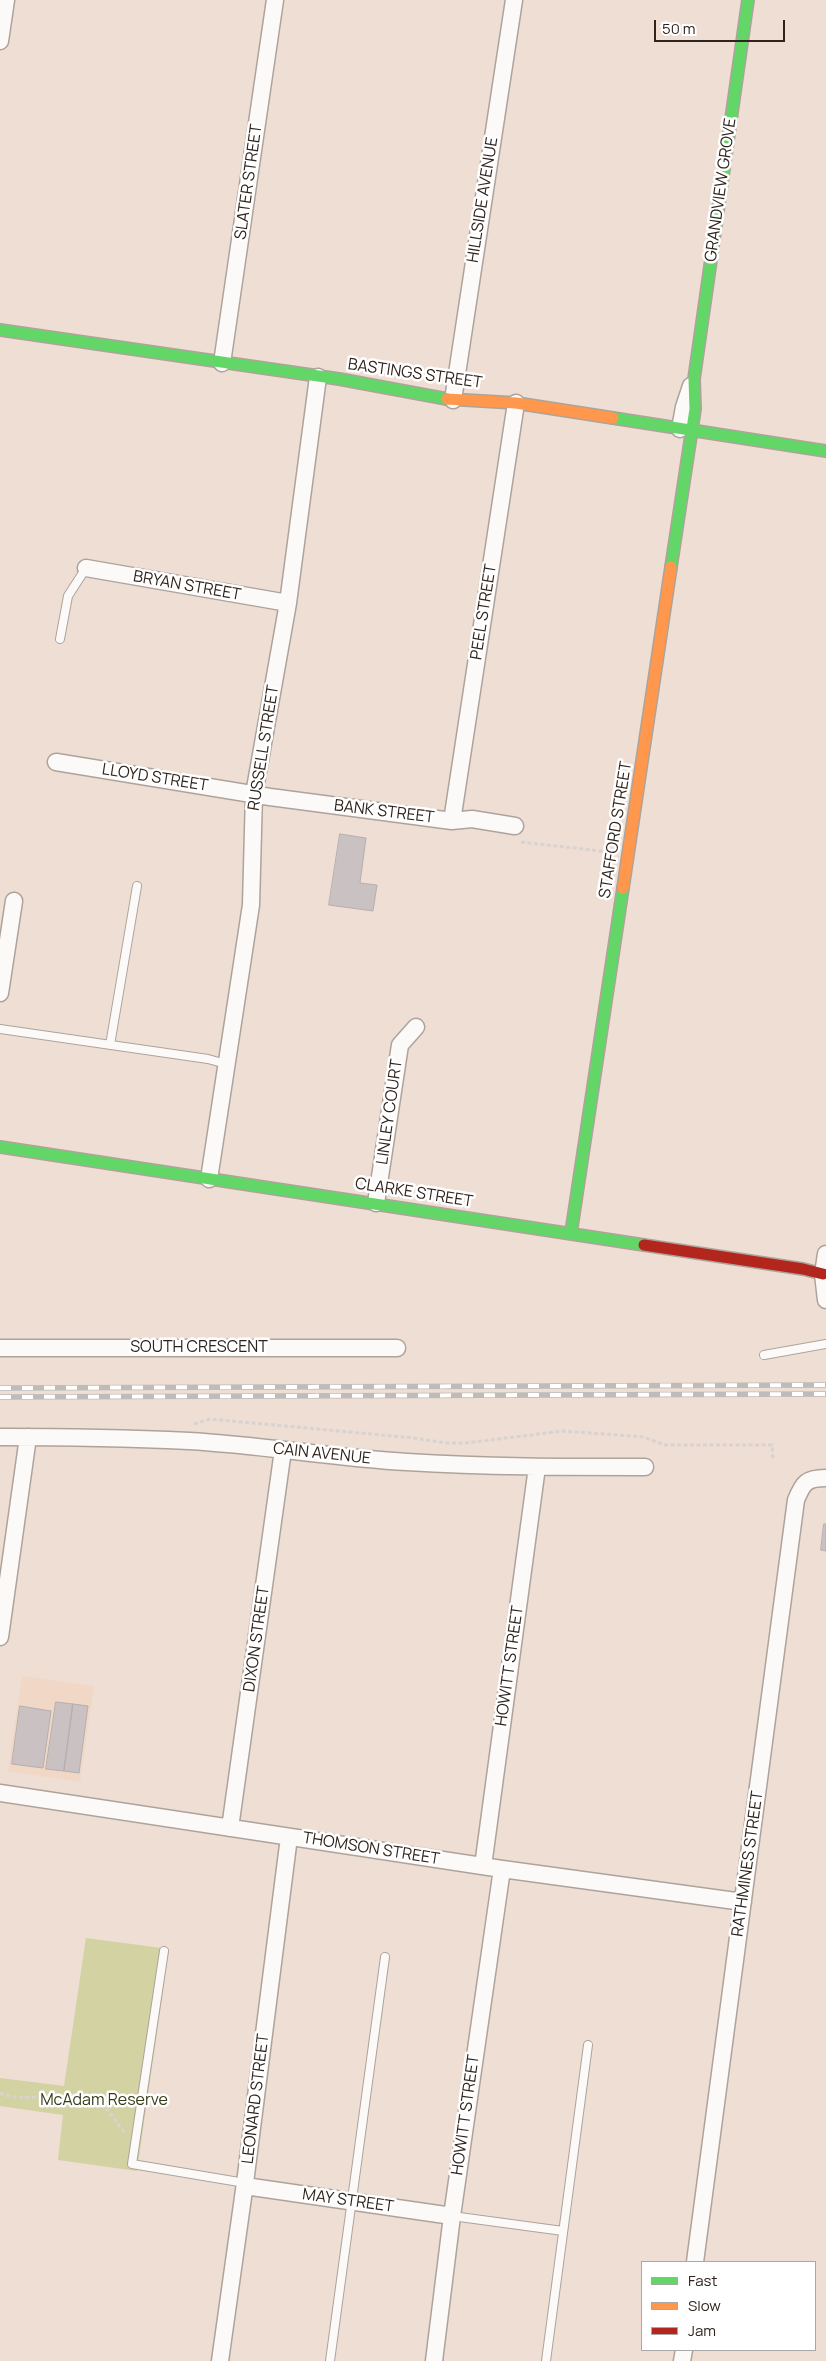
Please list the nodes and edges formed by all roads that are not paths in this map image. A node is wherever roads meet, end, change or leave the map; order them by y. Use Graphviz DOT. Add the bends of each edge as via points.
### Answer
graph roads {
  1 [pos="6,0"];
  2 [pos="275,0"];
  3 [pos="514,0"];
  4 [pos="748,0"];
  5 [pos="0,41"];
  6 [pos="0,330"];
  7 [pos="222,363"];
  8 [pos="318,377"];
  9 [pos="694,379"];
  10 [pos="453,400"];
  11 [pos="516,403"];
  12 [pos="686,430"];
  13 [pos="826,451"];
  14 [pos="86,568"];
  15 [pos="288,603"];
  16 [pos="60,639"];
  17 [pos="56,762"];
  18 [pos="254,794"];
  19 [pos="452,820"];
  20 [pos="515,826"];
  21 [pos="137,886"];
  22 [pos="14,902"];
  23 [pos="0,993"];
  24 [pos="416,1027"];
  25 [pos="0,1029"];
  26 [pos="110,1045"];
  27 [pos="226,1064"];
  28 [pos="0,1146"];
  29 [pos="209,1179"];
  30 [pos="376,1203"];
  31 [pos="571,1233"];
  32 [pos="826,1254"];
  33 [pos="823,1274"];
  34 [pos="826,1300"];
  35 [pos="826,1344"];
  36 [pos="0,1348"];
  37 [pos="398,1348"];
  38 [pos="764,1355"];
  39 [pos="0,1437"];
  40 [pos="28,1437"];
  41 [pos="283,1450"];
  42 [pos="537,1467"];
  43 [pos="645,1468"];
  44 [pos="822,1478"];
  45 [pos="0,1636"];
  46 [pos="0,1795"];
  47 [pos="230,1828"];
  48 [pos="289,1837"];
  49 [pos="482,1866"];
  50 [pos="502,1869"];
  51 [pos="743,1902"];
  52 [pos="164,1951"];
  53 [pos="384,1957"];
  54 [pos="588,2044"];
  55 [pos="245,2184"];
  56 [pos="352,2202"];
  57 [pos="452,2216"];
  58 [pos="563,2232"];
  59 [pos="696,2261"];
  60 [pos="220,2361"];
  61 [pos="330,2361"];
  62 [pos="434,2361"];
  63 [pos="546,2361"];
  1 -- 5 [label="street"];
  2 -- 7 [label="street, SLATER STREET"];
  3 -- 10 [label="street, HILLSIDE AVENUE"];
  4 -- 9 [label="street, GRANDVIEW GROVE"];
  6 -- 7 [label="street, BASTINGS STREET"];
  7 -- 8 [label="street, BASTINGS STREET"];
  8 -- 10 [label="street, BASTINGS STREET"];
  8 -- 15 [label="street, RUSSELL STREET"];
  9 -- 12 [label="street, GRANDVIEW GROVE" via="684,407"];
  10 -- 11 [label="street, BASTINGS STREET"];
  11 -- 12 [label="street, BASTINGS STREET"];
  11 -- 19 [label="street, PEEL STREET"];
  12 -- 13 [label="street, BASTINGS STREET"];
  12 -- 31 [label="street, STAFFORD STREET"];
  14 -- 15 [label="street, BRYAN STREET"];
  14 -- 16 [label="lane" via="68,596"];
  15 -- 18 [label="street, RUSSELL STREET"];
  17 -- 18 [label="street, LLOYD STREET"];
  18 -- 19 [label="street, BANK STREET"];
  18 -- 27 [label="street, RUSSELL STREET" via="251,905"];
  19 -- 20 [label="street, BANK STREET" via="472,819"];
  21 -- 26 [label="lane"];
  22 -- 23 [label="street"];
  24 -- 30 [label="street, LINLEY COURT" via="400,1045"];
  25 -- 26 [label="lane"];
  26 -- 27 [label="lane"];
  27 -- 29 [label="street, RUSSELL STREET"];
  28 -- 29 [label="street, CLARKE STREET"];
  29 -- 30 [label="street, CLARKE STREET"];
  30 -- 31 [label="street, CLARKE STREET"];
  31 -- 33 [label="street, CLARKE STREET"];
  32 -- 33 [label="street"];
  33 -- 34 [label="street"];
  35 -- 38 [label="lane"];
  36 -- 37 [label="street, SOUTH CRESCENT"];
  39 -- 40 [label="street, CAIN AVENUE"];
  40 -- 41 [label="street, CAIN AVENUE" via="190,1441"];
  40 -- 45 [label="street"];
  41 -- 42 [label="street, CAIN AVENUE" via="399,1462"];
  41 -- 47 [label="street, DIXON STREET"];
  42 -- 43 [label="street, CAIN AVENUE"];
  42 -- 49 [label="street, HOWITT STREET"];
  44 -- 51 [label="street, RATHMINES STREET" via="803,1485 796,1500"];
  46 -- 47 [label="street, THOMSON STREET"];
  47 -- 48 [label="street, THOMSON STREET"];
  48 -- 49 [label="street, THOMSON STREET"];
  48 -- 55 [label="street, LEONARD STREET"];
  49 -- 50 [label="street, THOMSON STREET"];
  50 -- 51 [label="street, THOMSON STREET"];
  50 -- 57 [label="street, HOWITT STREET"];
  51 -- 59 [label="street, RATHMINES STREET"];
  52 -- 55 [label="lane" via="132,2164"];
  53 -- 56 [label="lane"];
  54 -- 58 [label="lane"];
  55 -- 56 [label="street, MAY STREET"];
  55 -- 60 [label="street, LEONARD STREET"];
  56 -- 57 [label="street, MAY STREET"];
  56 -- 61 [label="lane"];
  57 -- 58 [label="lane"];
  57 -- 62 [label="street, HOWITT STREET"];
  58 -- 63 [label="lane"];
}
